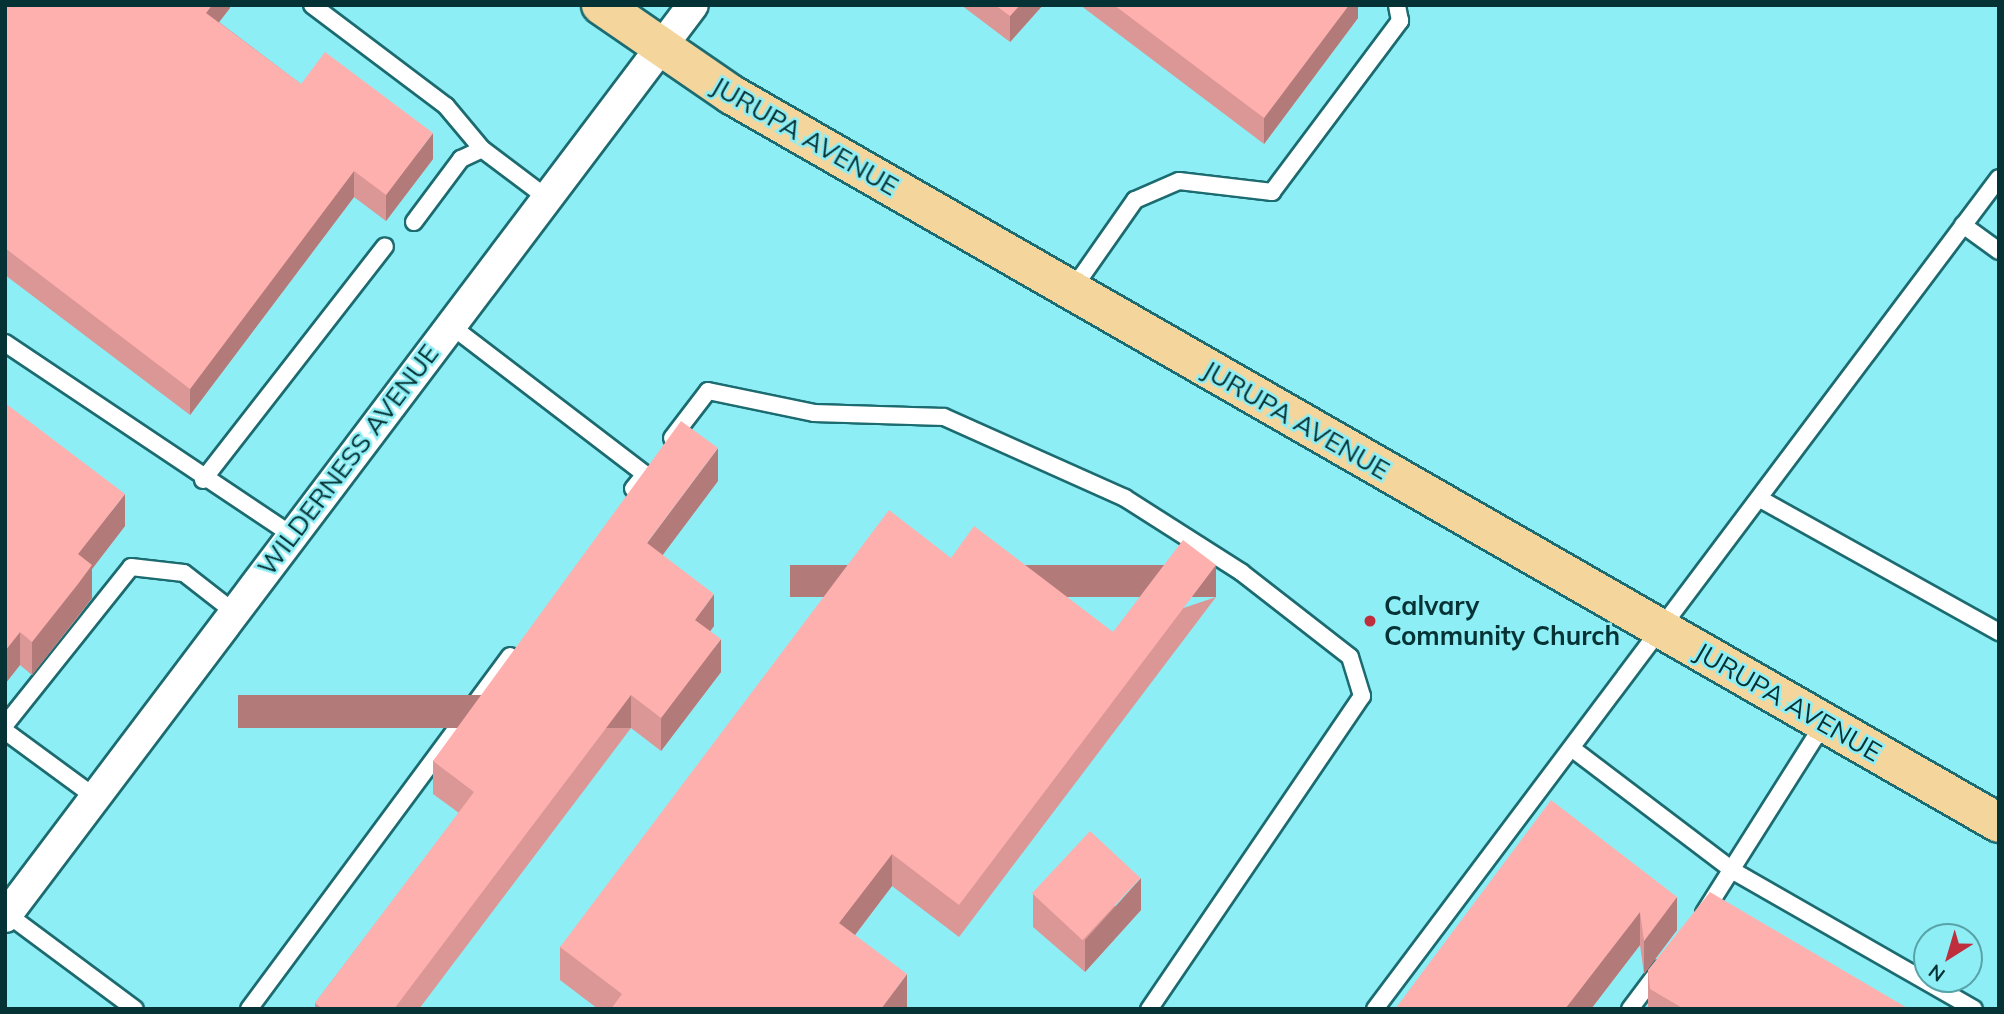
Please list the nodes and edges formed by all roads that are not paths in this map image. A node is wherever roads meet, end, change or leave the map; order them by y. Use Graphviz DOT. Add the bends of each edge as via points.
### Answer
graph roads {
  1 [pos="313,5"];
  2 [pos="601,5"];
  3 [pos="693,5"];
  4 [pos="1397,5"];
  5 [pos="658,48"];
  6 [pos="482,149"];
  7 [pos="1999,178"];
  8 [pos="546,197"];
  9 [pos="414,222"];
  10 [pos="1963,225"];
  11 [pos="385,246"];
  12 [pos="1999,251"];
  13 [pos="1072,290"];
  14 [pos="450,326"];
  15 [pos="5,343"];
  16 [pos="653,463"];
  17 [pos="203,480"];
  18 [pos="1760,499"];
  19 [pos="620,507"];
  20 [pos="292,535"];
  21 [pos="234,612"];
  22 [pos="1664,631"];
  23 [pos="1999,632"];
  24 [pos="521,641"];
  25 [pos="1824,723"];
  26 [pos="5,725"];
  27 [pos="5,731"];
  28 [pos="1574,750"];
  29 [pos="95,797"];
  30 [pos="1999,823"];
  31 [pos="1735,872"];
  32 [pos="6,916"];
  33 [pos="1694,925"];
  34 [pos="1670,956"];
  35 [pos="135,1009"];
  36 [pos="248,1009"];
  37 [pos="1149,1009"];
  38 [pos="1375,1009"];
  39 [pos="1630,1009"];
  40 [pos="1974,1009"];
  1 -- 6 [label="lane" via="446,106"];
  2 -- 5 [label="main road, JURUPA AVENUE"];
  3 -- 5 [label="street, WILDERNESS AVENUE"];
  4 -- 13 [label="lane" via="1400,21 1272,192 1179,181 1135,200"];
  5 -- 8 [label="street, WILDERNESS AVENUE"];
  5 -- 13 [label="main road, JURUPA AVENUE"];
  6 -- 8 [label="lane"];
  6 -- 9 [label="lane" via="461,159"];
  7 -- 10 [label="lane"];
  8 -- 14 [label="street, WILDERNESS AVENUE"];
  10 -- 12 [label="lane"];
  10 -- 18 [label="lane"];
  11 -- 17 [label="lane"];
  13 -- 22 [label="main road, JURUPA AVENUE"];
  14 -- 16 [label="lane"];
  14 -- 20 [label="street, WILDERNESS AVENUE"];
  15 -- 17 [label="lane"];
  16 -- 19 [label="lane"];
  16 -- 37 [label="lane" via="708,391 814,413 944,417 1125,498 1241,572 1350,657 1362,696"];
  17 -- 20 [label="lane"];
  18 -- 22 [label="lane"];
  18 -- 23 [label="lane"];
  20 -- 21 [label="street, WILDERNESS AVENUE"];
  21 -- 26 [label="lane" via="184,573 131,567"];
  21 -- 29 [label="street, WILDERNESS AVENUE"];
  22 -- 25 [label="main road, JURUPA AVENUE"];
  22 -- 28 [label="lane"];
  24 -- 36 [label="lane"];
  25 -- 30 [label="main road, JURUPA AVENUE"];
  25 -- 31 [label="lane"];
  27 -- 29 [label="lane"];
  28 -- 31 [label="lane"];
  28 -- 38 [label="lane"];
  29 -- 32 [label="street, WILDERNESS AVENUE"];
  31 -- 33 [label="lane"];
  31 -- 40 [label="lane"];
  32 -- 35 [label="lane"];
  34 -- 39 [label="lane"];
}
